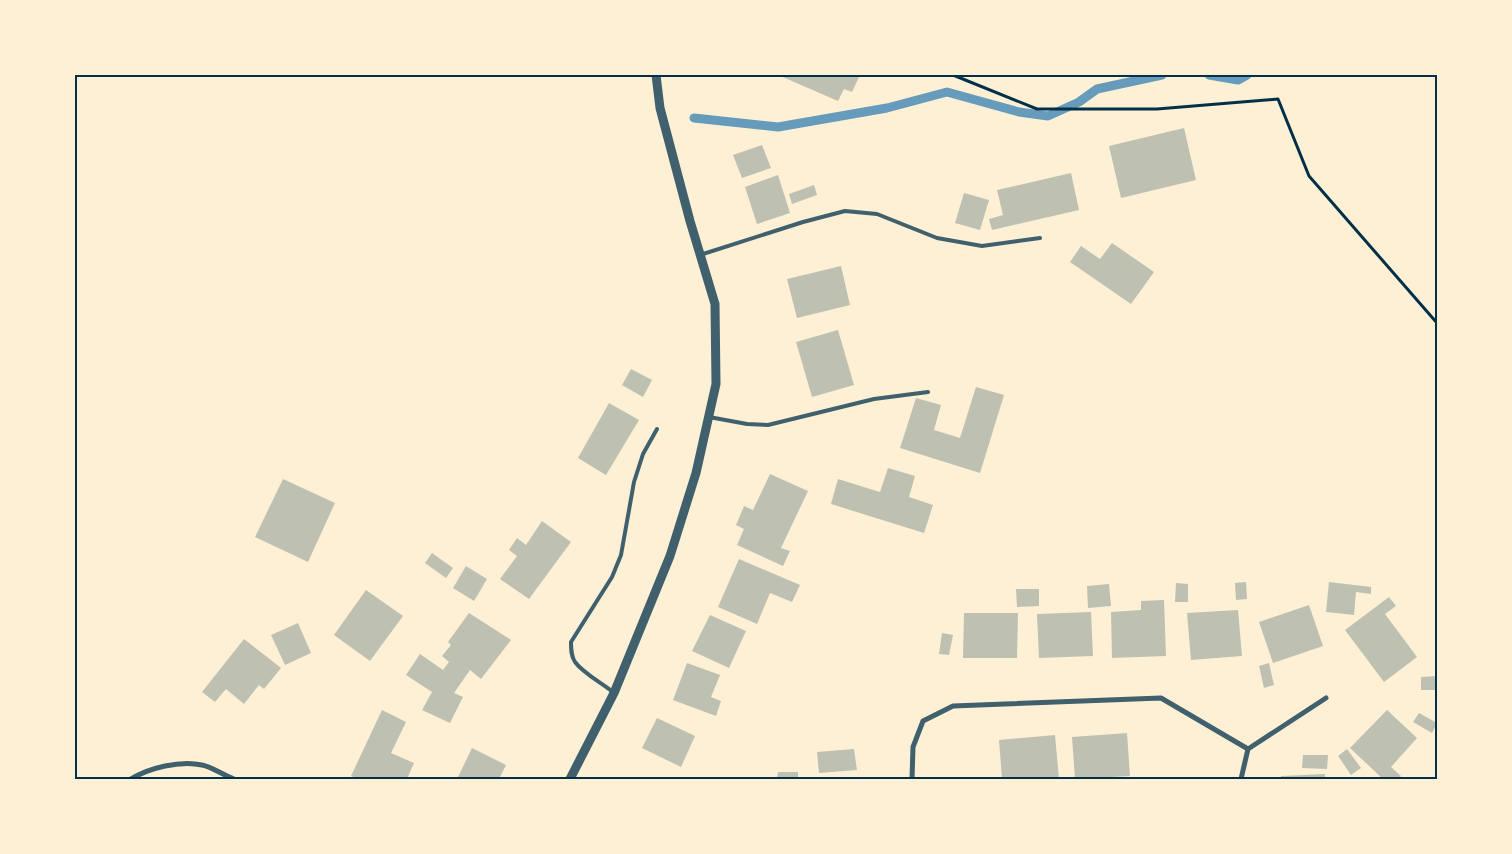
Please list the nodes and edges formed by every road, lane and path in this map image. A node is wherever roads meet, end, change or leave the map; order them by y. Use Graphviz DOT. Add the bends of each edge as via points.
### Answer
graph roads {
  1 [pos="656,75"];
  2 [pos="953,75"];
  3 [pos="1040,238"];
  4 [pos="700,255"];
  5 [pos="1437,323"];
  6 [pos="928,392"];
  7 [pos="709,417"];
  8 [pos="657,429"];
  9 [pos="614,693"];
  10 [pos="1326,698"];
  11 [pos="1248,750"];
  12 [pos="131,779"];
  13 [pos="234,779"];
  14 [pos="570,779"];
  15 [pos="912,779"];
  16 [pos="1241,779"];
  1 -- 4 [label="street" via="660,108"];
  2 -- 5 [label="path" via="1038,110 1156,109 1278,99 1310,176"];
  3 -- 4 [label="lane" via="982,246 937,238 877,214 845,211"];
  4 -- 7 [label="street" via="715,304 716,384"];
  6 -- 7 [label="lane" via="874,399 768,424"];
  7 -- 9 [label="street" via="696,473 670,556"];
  8 -- 9 [label="lane" via="643,454 634,482 621,555 612,576 571,642 574,661"];
  9 -- 14 [label="street"];
  10 -- 11 [label="street"];
  11 -- 15 [label="street" via="1161,698 953,706 923,721 913,748"];
  11 -- 16 [label="street"];
  12 -- 13 [label="street" via="147,771 192,763"];
}
